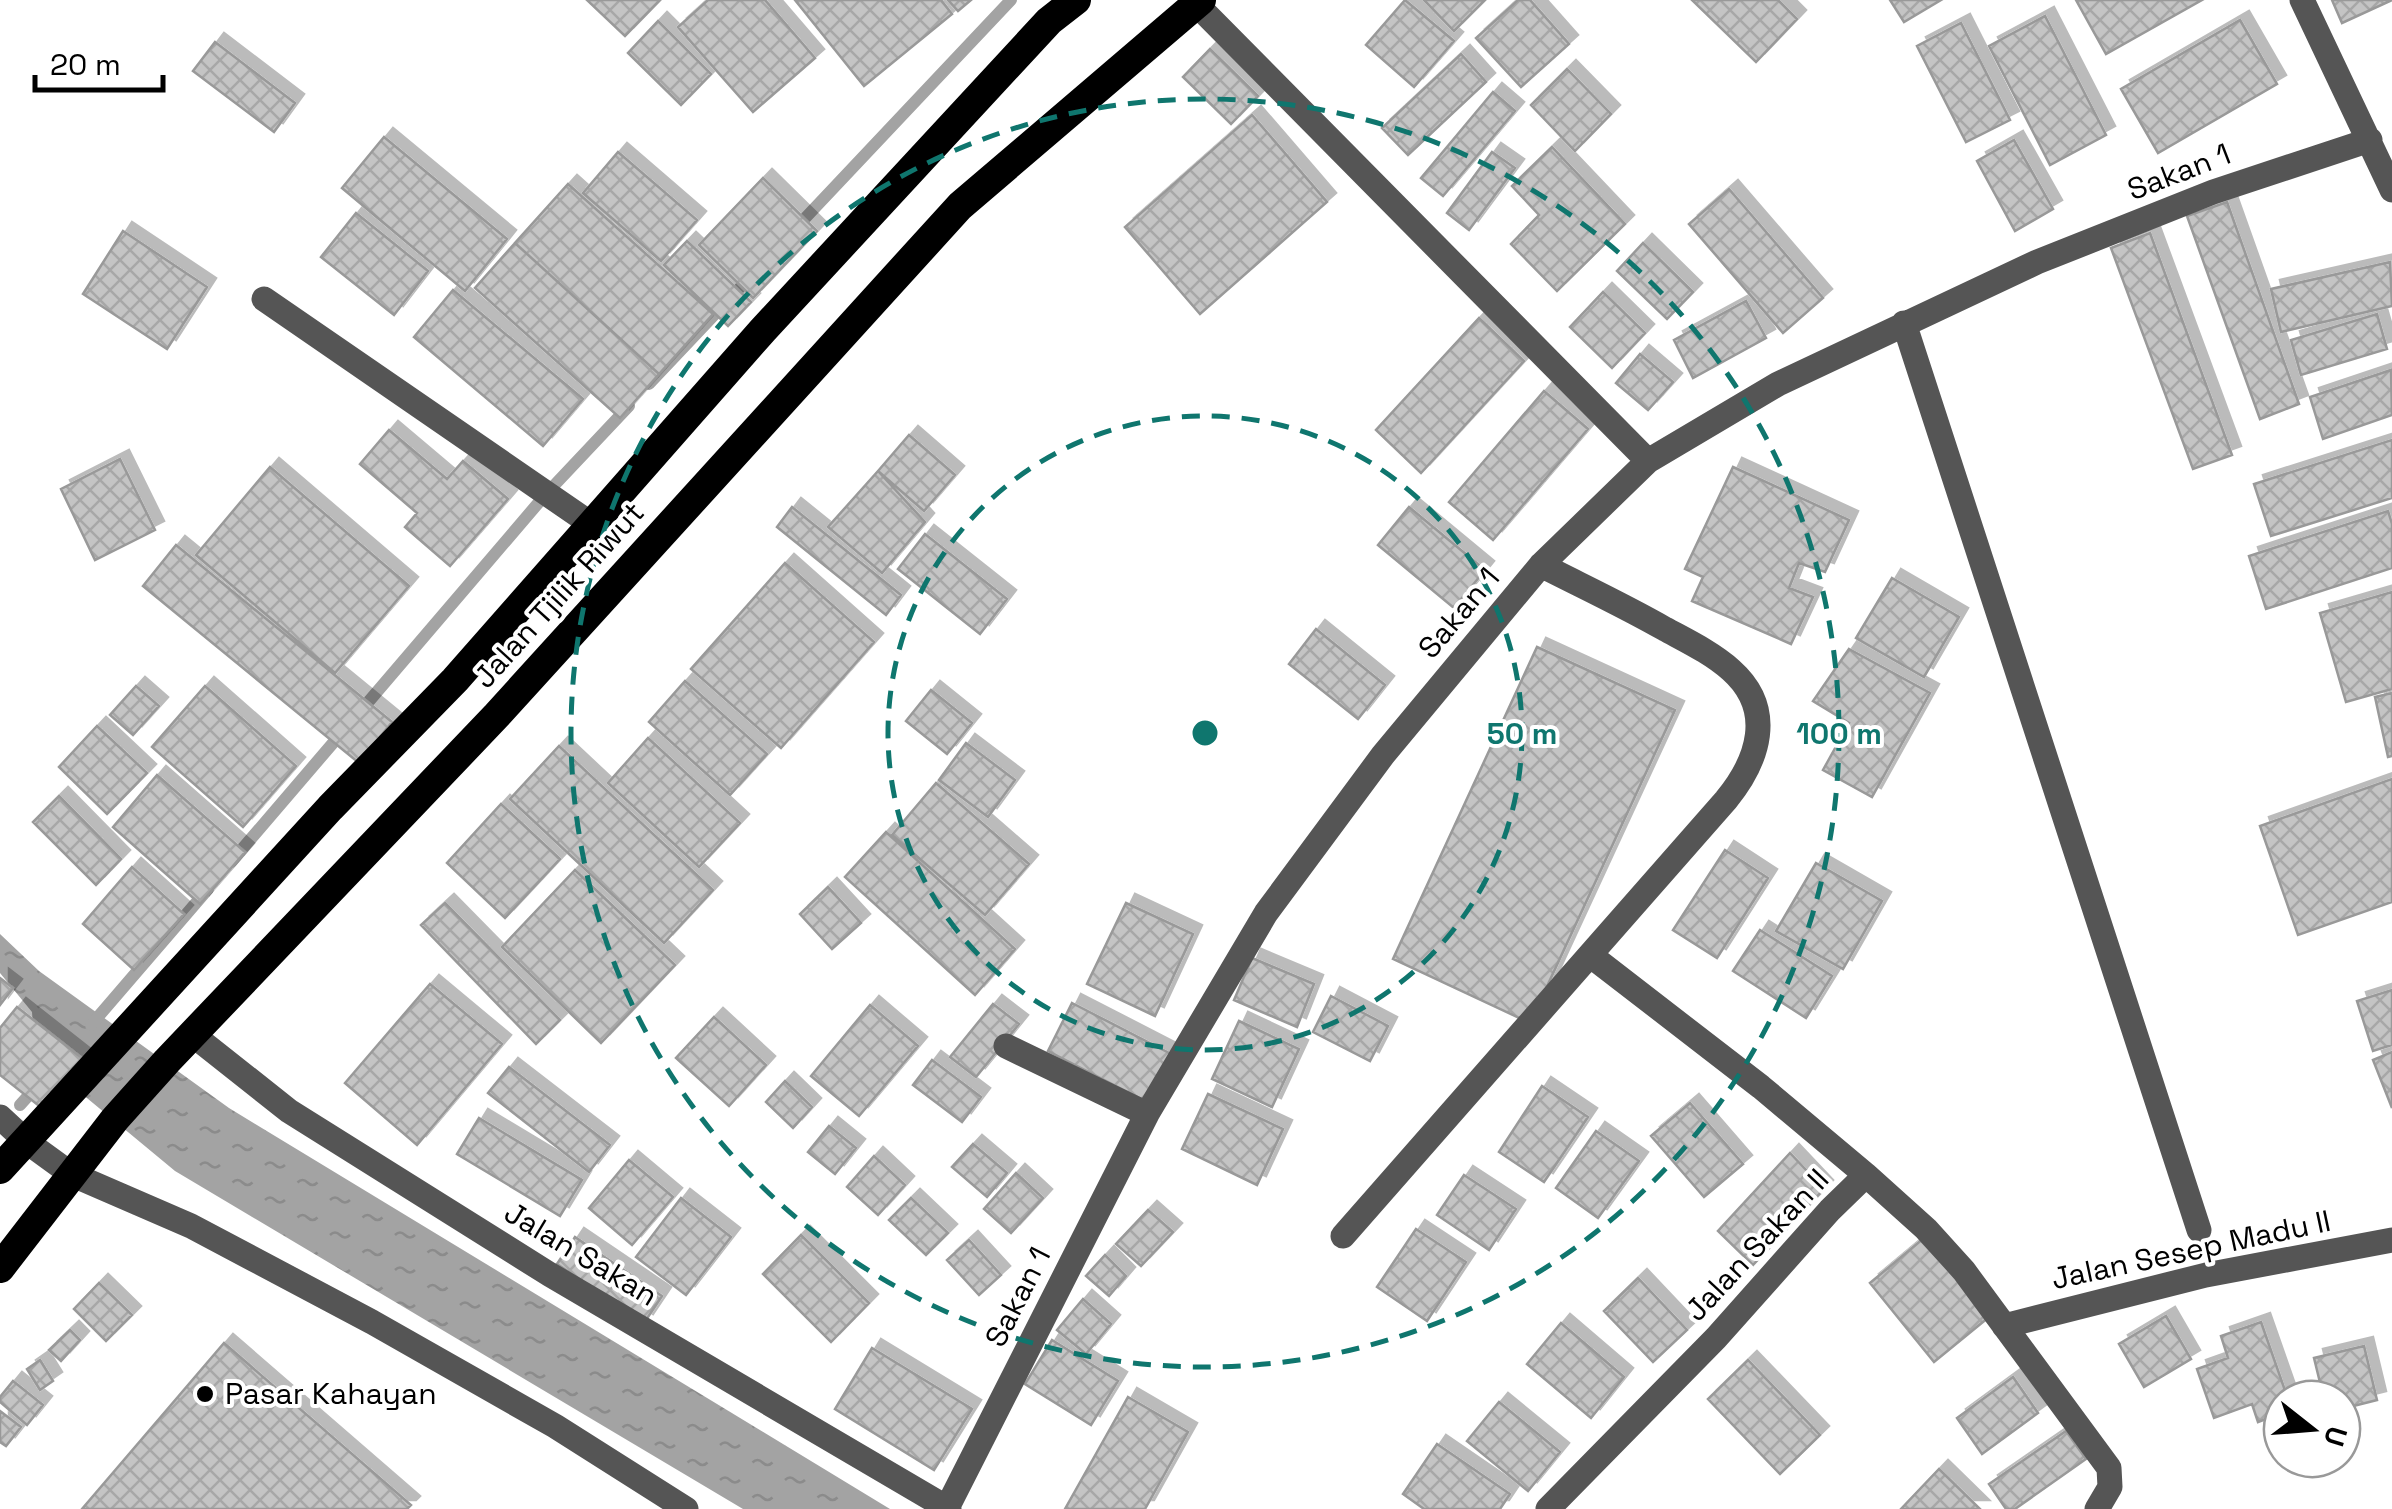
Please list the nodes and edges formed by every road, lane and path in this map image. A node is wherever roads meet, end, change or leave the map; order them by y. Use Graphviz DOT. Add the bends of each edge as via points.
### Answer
graph roads {
  1 [pos="1076,0"];
  2 [pos="2302,0"];
  3 [pos="1198,2"];
  4 [pos="2370,140"];
  5 [pos="2392,190"];
  6 [pos="264,299"];
  7 [pos="1904,323"];
  8 [pos="1648,461"];
  9 [pos="591,524"];
  10 [pos="1541,565"];
  11 [pos="455,680"];
  12 [pos="497,715"];
  13 [pos="1590,955"];
  14 [pos="193,1035"];
  15 [pos="1006,1046"];
  16 [pos="1147,1114"];
  17 [pos="0,1117"];
  18 [pos="27,1142"];
  19 [pos="0,1169"];
  20 [pos="71,1174"];
  21 [pos="1866,1176"];
  22 [pos="2200,1230"];
  23 [pos="1343,1236"];
  24 [pos="2392,1240"];
  25 [pos="0,1268"];
  26 [pos="2004,1326"];
  27 [pos="686,1509"];
  28 [pos="948,1509"];
  29 [pos="1548,1509"];
  30 [pos="2097,1509"];
  1 -- 9 [label="highway, Jalan Tjilik Riwut" via="945,133"];
  2 -- 4 [label="street"];
  3 -- 8 [label="street"];
  3 -- 12 [label="highway, Jalan Tjilik Riwut" via="960,206"];
  4 -- 5 [label="street"];
  4 -- 7 [label="street, Sakan 1" via="2198,198"];
  6 -- 9 [label="street"];
  7 -- 8 [label="street, Sakan 1" via="1778,384"];
  7 -- 22 [label="street"];
  8 -- 10 [label="street, Sakan 1"];
  9 -- 11 [label="highway, Jalan Tjilik Riwut"];
  10 -- 13 [label="street" via="1733,671 1751,698 1759,729 1743,780"];
  10 -- 16 [label="street, Sakan 1" via="1383,755 1266,913"];
  11 -- 12 [label="highway"];
  11 -- 18 [label="highway, Jalan Tjilik Riwut"];
  12 -- 14 [label="highway, Jalan Tjilik Riwut"];
  13 -- 21 [label="street"];
  13 -- 23 [label="street"];
  14 -- 20 [label="highway, Jalan Tjilik Riwut"];
  14 -- 28 [label="street, Jalan Sakan" via="290,1112"];
  15 -- 16 [label="street"];
  16 -- 28 [label="street, Sakan 1"];
  17 -- 18 [label="street"];
  18 -- 19 [label="highway, Jalan Tjilik Riwut"];
  18 -- 20 [label="street"];
  20 -- 25 [label="highway, Jalan Tjilik Riwut"];
  20 -- 27 [label="street" via="191,1226 372,1322"];
  21 -- 26 [label="street, Jalan Sakan II" via="1951,1257"];
  21 -- 29 [label="street, Jalan Sakan II"];
  24 -- 26 [label="street, Jalan Sesep Madu II" via="2206,1275"];
  26 -- 30 [label="street, Jalan Sakan II" via="2109,1468 2110,1488"];
}
